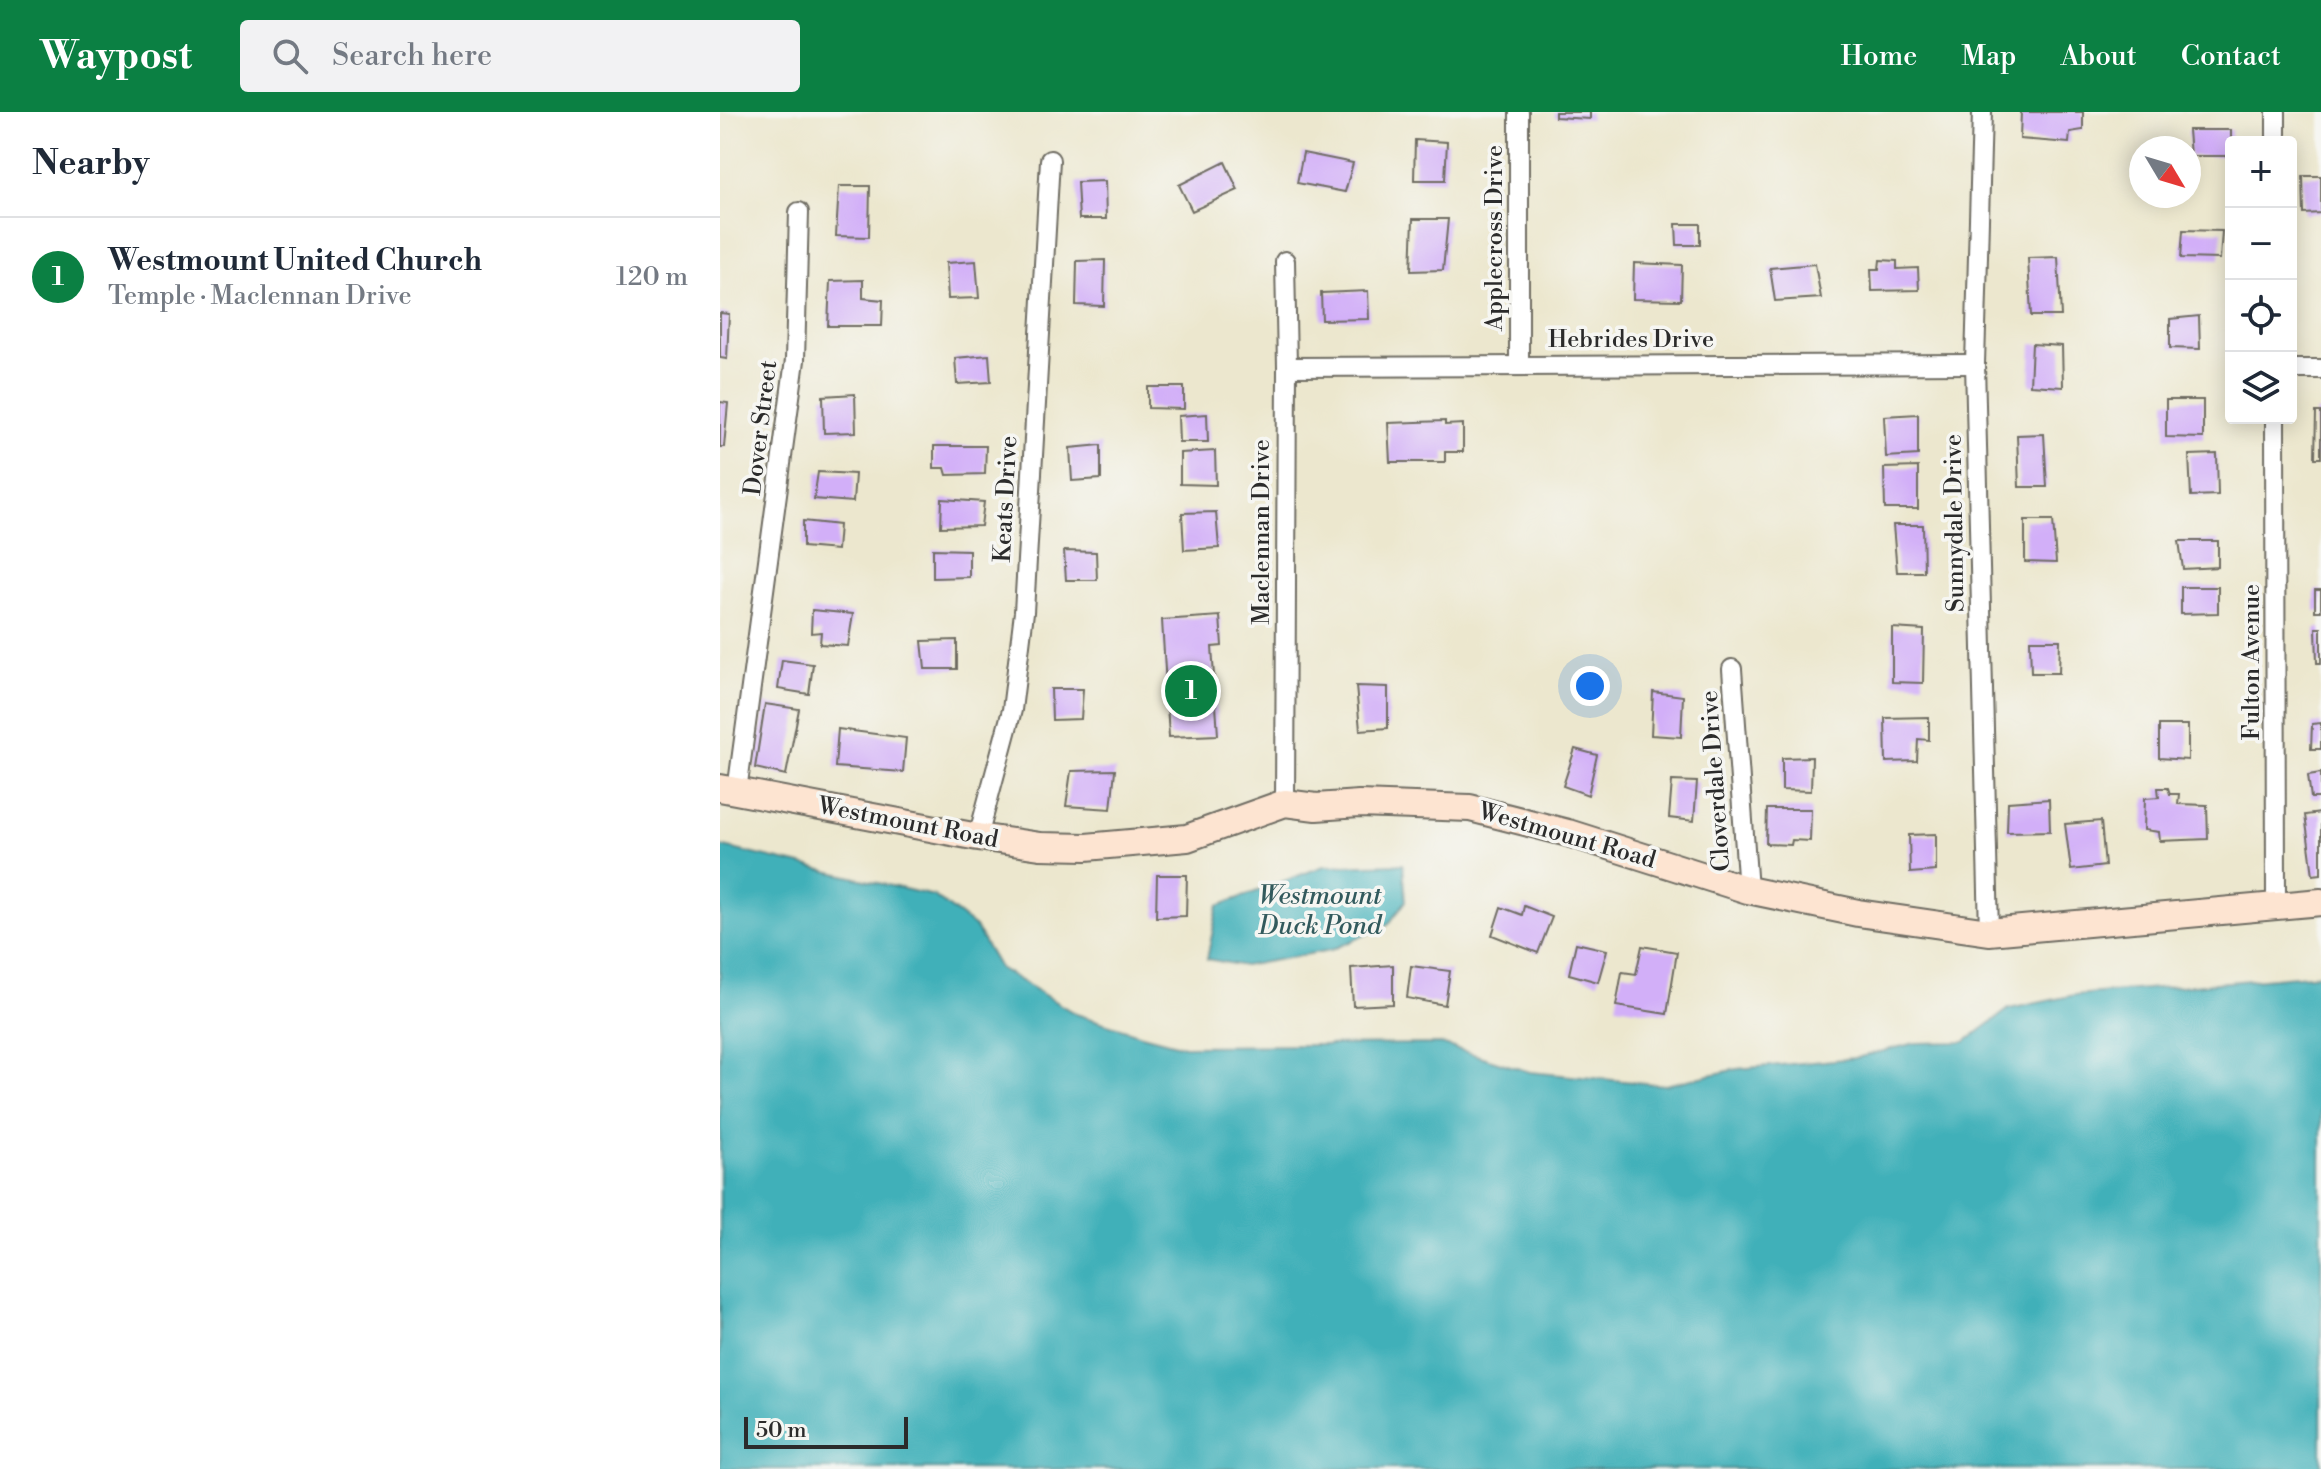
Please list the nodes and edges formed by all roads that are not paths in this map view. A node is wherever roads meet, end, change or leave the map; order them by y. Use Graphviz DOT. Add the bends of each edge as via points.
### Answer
graph roads {
  1 [pos="1519,112"];
  2 [pos="1982,112"];
  3 [pos="2276,112"];
  4 [pos="2276,136"];
  5 [pos="1050,160"];
  6 [pos="799,212"];
  7 [pos="1285,261"];
  8 [pos="1519,364"];
  9 [pos="1975,364"];
  10 [pos="1287,367"];
  11 [pos="2297,369"];
  12 [pos="2321,369"];
  13 [pos="2275,424"];
  14 [pos="1732,669"];
  15 [pos="729,789"];
  16 [pos="1285,803"];
  17 [pos="978,837"];
  18 [pos="1748,890"];
  19 [pos="2321,902"];
  20 [pos="2276,906"];
  21 [pos="1989,932"];
  1 -- 8 [label="street, Applecross Drive"];
  2 -- 9 [label="street, Sunnydale Drive"];
  3 -- 4 [label="street"];
  5 -- 17 [label="street, Keats Drive" via="1022,628 1012,710"];
  6 -- 15 [label="street, Dover Street" via="795,360"];
  7 -- 10 [label="street, Maclennan Drive"];
  8 -- 9 [label="street, Hebrides Drive"];
  8 -- 10 [label="street, Hebrides Drive"];
  9 -- 21 [label="street, Sunnydale Drive"];
  10 -- 16 [label="street, Maclennan Drive"];
  11 -- 12 [label="street"];
  13 -- 20 [label="street, Fulton Avenue"];
  14 -- 18 [label="street, Cloverdale Drive"];
  15 -- 17 [label="main road, Westmount Road"];
  16 -- 17 [label="main road, Westmount Road" via="1187,838 1086,847"];
  16 -- 18 [label="main road, Westmount Road" via="1470,808"];
  18 -- 21 [label="main road, Westmount Road"];
  19 -- 20 [label="main road, Westmount Road"];
  20 -- 21 [label="main road, Westmount Road"];
}
